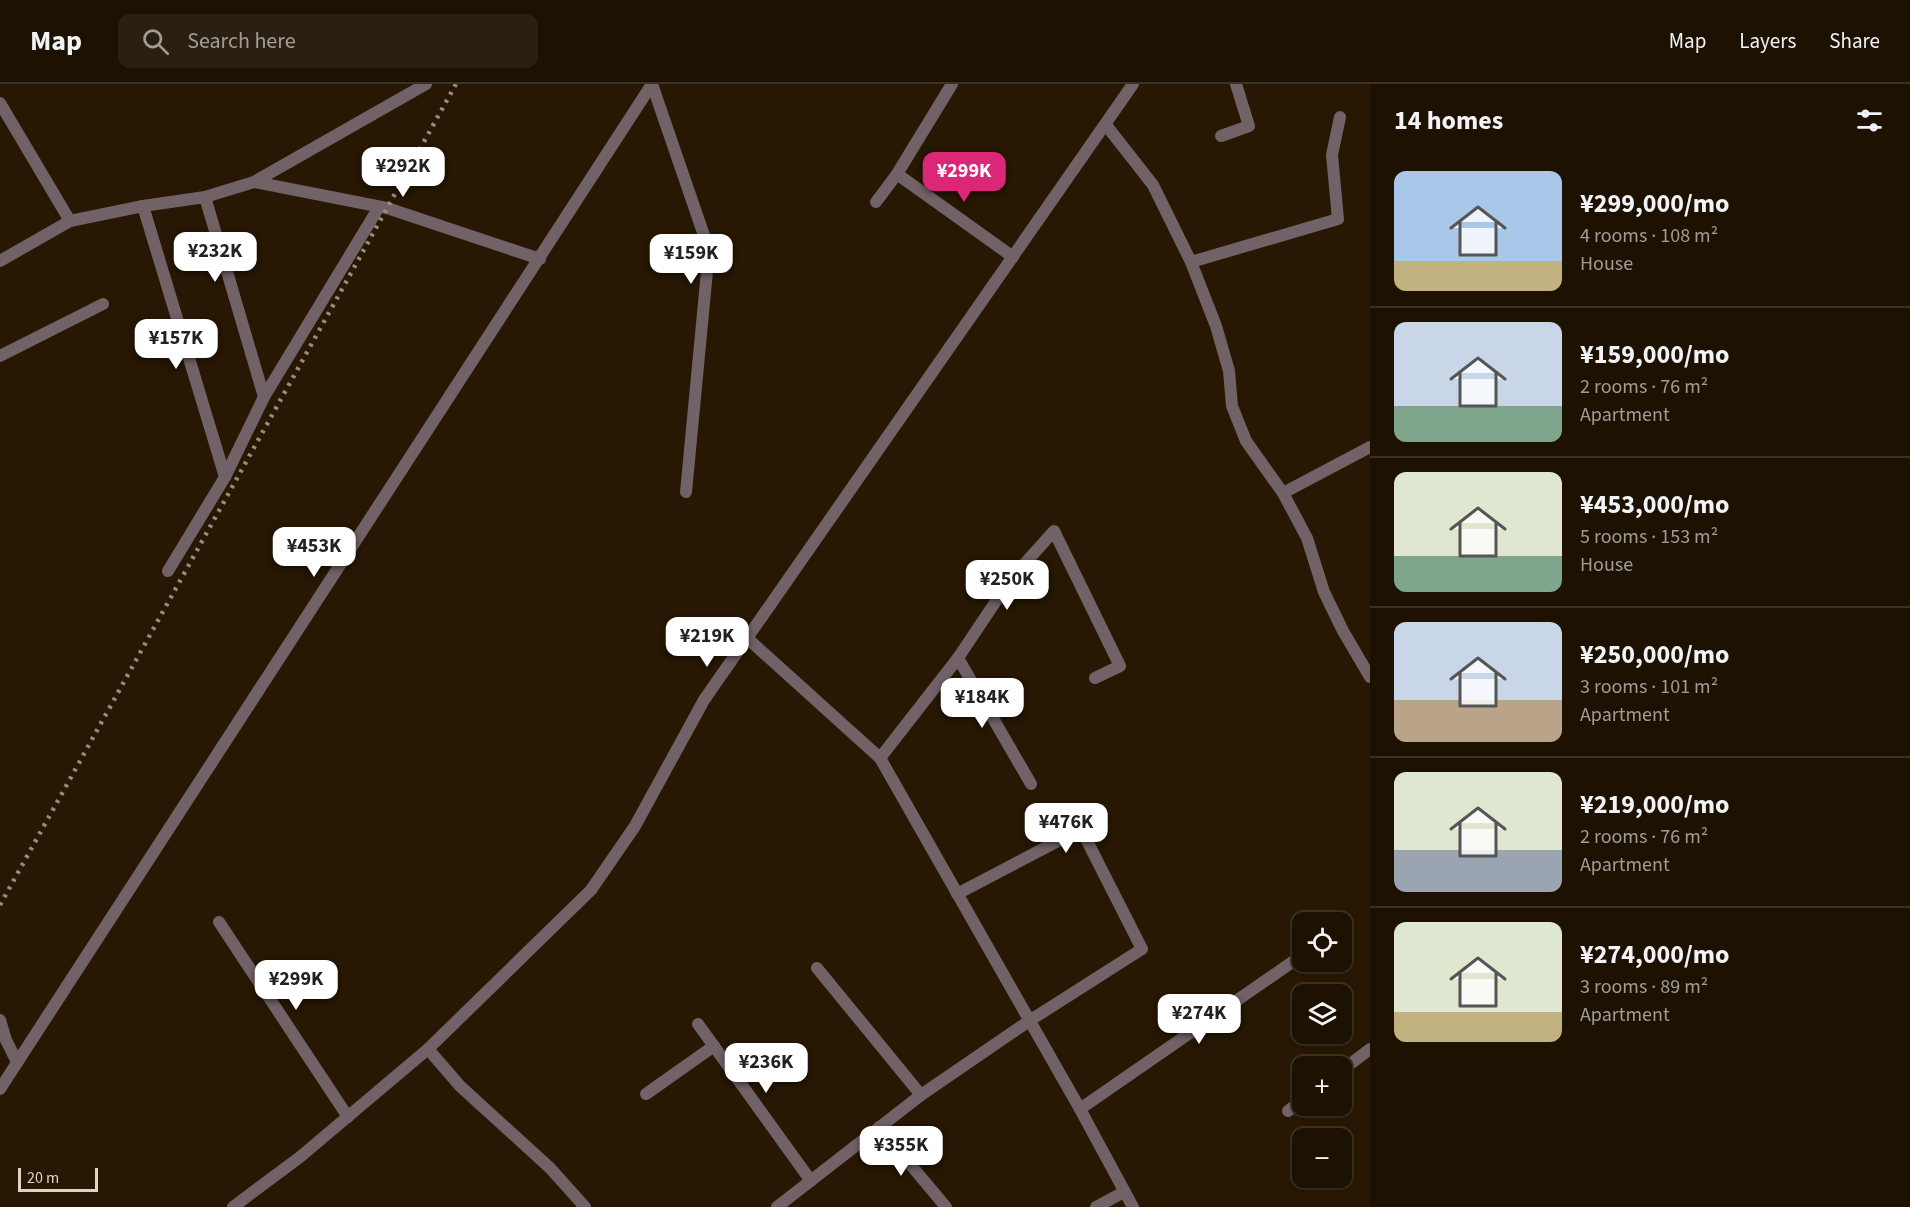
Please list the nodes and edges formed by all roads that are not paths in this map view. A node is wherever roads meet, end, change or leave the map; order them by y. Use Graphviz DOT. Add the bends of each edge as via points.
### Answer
graph roads {
  1 [pos="426,84"];
  2 [pos="652,84"];
  3 [pos="952,84"];
  4 [pos="1133,84"];
  5 [pos="1236,84"];
  6 [pos="0,103"];
  7 [pos="1340,117"];
  8 [pos="1106,125"];
  9 [pos="1221,136"];
  10 [pos="897,174"];
  11 [pos="254,182"];
  12 [pos="205,197"];
  13 [pos="876,202"];
  14 [pos="143,206"];
  15 [pos="379,207"];
  16 [pos="70,221"];
  17 [pos="1013,257"];
  18 [pos="540,259"];
  19 [pos="0,261"];
  20 [pos="1191,262"];
  21 [pos="104,304"];
  22 [pos="0,356"];
  23 [pos="264,397"];
  24 [pos="1370,447"];
  25 [pos="225,477"];
  26 [pos="686,492"];
  27 [pos="1283,493"];
  28 [pos="168,571"];
  29 [pos="747,638"];
  30 [pos="958,658"];
  31 [pos="1370,677"];
  32 [pos="1095,678"];
  33 [pos="880,758"];
  34 [pos="1031,784"];
  35 [pos="957,894"];
  36 [pos="219,922"];
  37 [pos="1292,962"];
  38 [pos="817,968"];
  39 [pos="0,1020"];
  40 [pos="1029,1021"];
  41 [pos="698,1024"];
  42 [pos="714,1047"];
  43 [pos="428,1049"];
  44 [pos="1370,1049"];
  45 [pos="18,1062"];
  46 [pos="1352,1063"];
  47 [pos="0,1089"];
  48 [pos="646,1094"];
  49 [pos="921,1095"];
  50 [pos="1292,1108"];
  51 [pos="1080,1109"];
  52 [pos="1288,1111"];
  53 [pos="348,1117"];
  54 [pos="879,1127"];
  55 [pos="811,1181"];
  56 [pos="1124,1192"];
  57 [pos="233,1207"];
  58 [pos="585,1207"];
  59 [pos="777,1207"];
  60 [pos="946,1207"];
  61 [pos="1096,1207"];
  62 [pos="1133,1207"];
  1 -- 11 [label="street"];
  2 -- 18 [label="street"];
  2 -- 26 [label="street" via="709,250"];
  3 -- 10 [label="street"];
  4 -- 8 [label="street"];
  5 -- 9 [label="street" via="1249,126"];
  6 -- 16 [label="street"];
  7 -- 20 [label="street" via="1332,155 1338,219"];
  8 -- 17 [label="street"];
  8 -- 20 [label="street" via="1153,185"];
  10 -- 13 [label="street"];
  10 -- 17 [label="street"];
  11 -- 12 [label="street"];
  11 -- 15 [label="street"];
  12 -- 14 [label="street"];
  12 -- 23 [label="street"];
  14 -- 16 [label="street"];
  14 -- 25 [label="street"];
  15 -- 18 [label="street"];
  15 -- 23 [label="street"];
  16 -- 19 [label="street"];
  17 -- 29 [label="street"];
  18 -- 45 [label="street"];
  20 -- 27 [label="street" via="1216,326 1229,371 1232,406 1242,432"];
  21 -- 22 [label="street"];
  23 -- 25 [label="street"];
  24 -- 27 [label="street"];
  25 -- 28 [label="street"];
  27 -- 31 [label="street" via="1307,538 1323,592"];
  29 -- 33 [label="street"];
  29 -- 43 [label="street" via="704,700 635,826 591,890"];
  30 -- 32 [label="street" via="1010,580 1054,531 1120,666"];
  30 -- 33 [label="street"];
  30 -- 34 [label="street"];
  33 -- 35 [label="street"];
  35 -- 40 [label="street"];
  35 -- 40 [label="street" via="1081,829 1142,949"];
  36 -- 53 [label="street"];
  37 -- 51 [label="street"];
  38 -- 49 [label="street"];
  39 -- 45 [label="street"];
  40 -- 49 [label="street"];
  40 -- 51 [label="street"];
  41 -- 42 [label="street"];
  42 -- 48 [label="street"];
  42 -- 55 [label="street"];
  43 -- 53 [label="street"];
  43 -- 58 [label="street" via="460,1086 550,1168"];
  44 -- 46 [label="street"];
  45 -- 47 [label="street"];
  49 -- 54 [label="street"];
  50 -- 52 [label="street"];
  51 -- 56 [label="street"];
  53 -- 57 [label="street"];
  54 -- 55 [label="street"];
  54 -- 60 [label="street"];
  55 -- 59 [label="street"];
  56 -- 61 [label="street"];
  56 -- 62 [label="street"];
}
